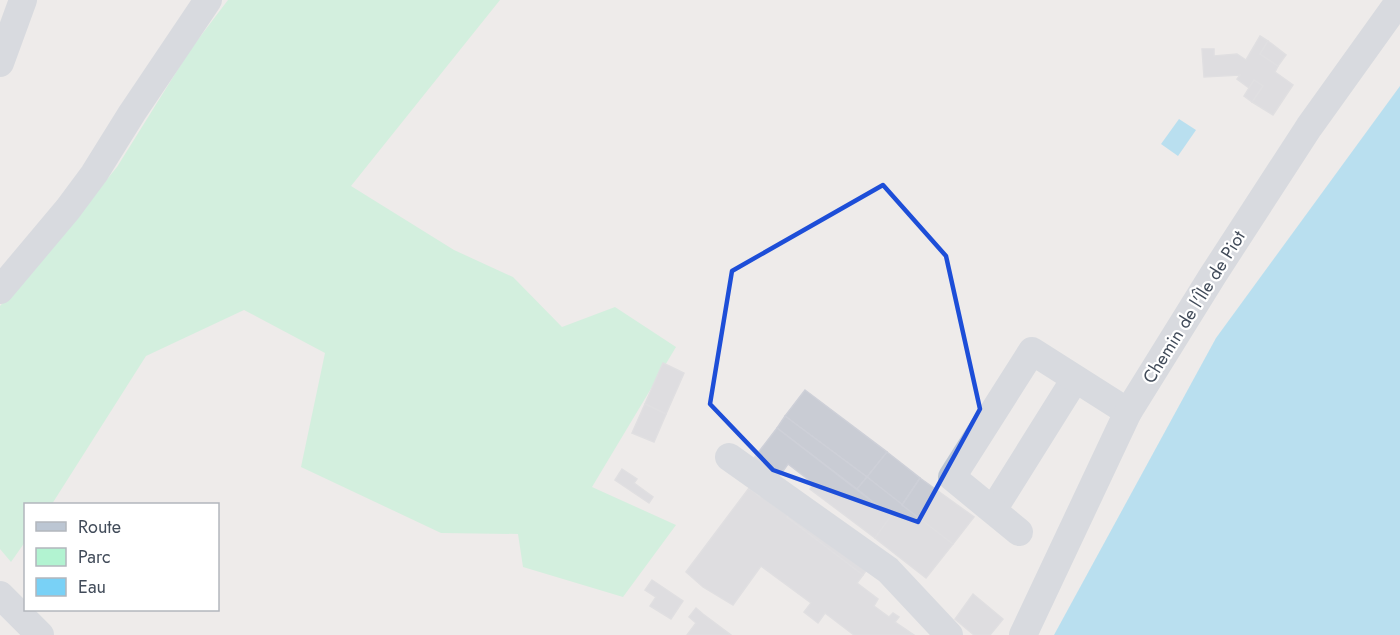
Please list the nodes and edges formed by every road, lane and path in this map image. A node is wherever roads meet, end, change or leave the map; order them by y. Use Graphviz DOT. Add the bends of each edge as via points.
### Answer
graph roads {
  1 [pos="23,0"];
  2 [pos="208,0"];
  3 [pos="1400,0"];
  4 [pos="0,63"];
  5 [pos="0,290"];
  6 [pos="1075,379"];
  7 [pos="1128,412"];
  8 [pos="729,458"];
  9 [pos="993,510"];
  10 [pos="1019,532"];
  11 [pos="0,595"];
  12 [pos="40,635"];
  13 [pos="950,635"];
  14 [pos="1023,635"];
  1 -- 4 [label="street"];
  2 -- 5 [label="street" via="94,174"];
  3 -- 7 [label="street, Chemin de l'Île de Piot" via="1302,137"];
  6 -- 7 [label="street"];
  6 -- 9 [label="street"];
  6 -- 9 [label="street" via="1032,351 952,477"];
  7 -- 14 [label="street, Chemin de l'Île de Piot"];
  8 -- 13 [label="street" via="888,570"];
  9 -- 10 [label="street"];
  11 -- 12 [label="street"];
}
